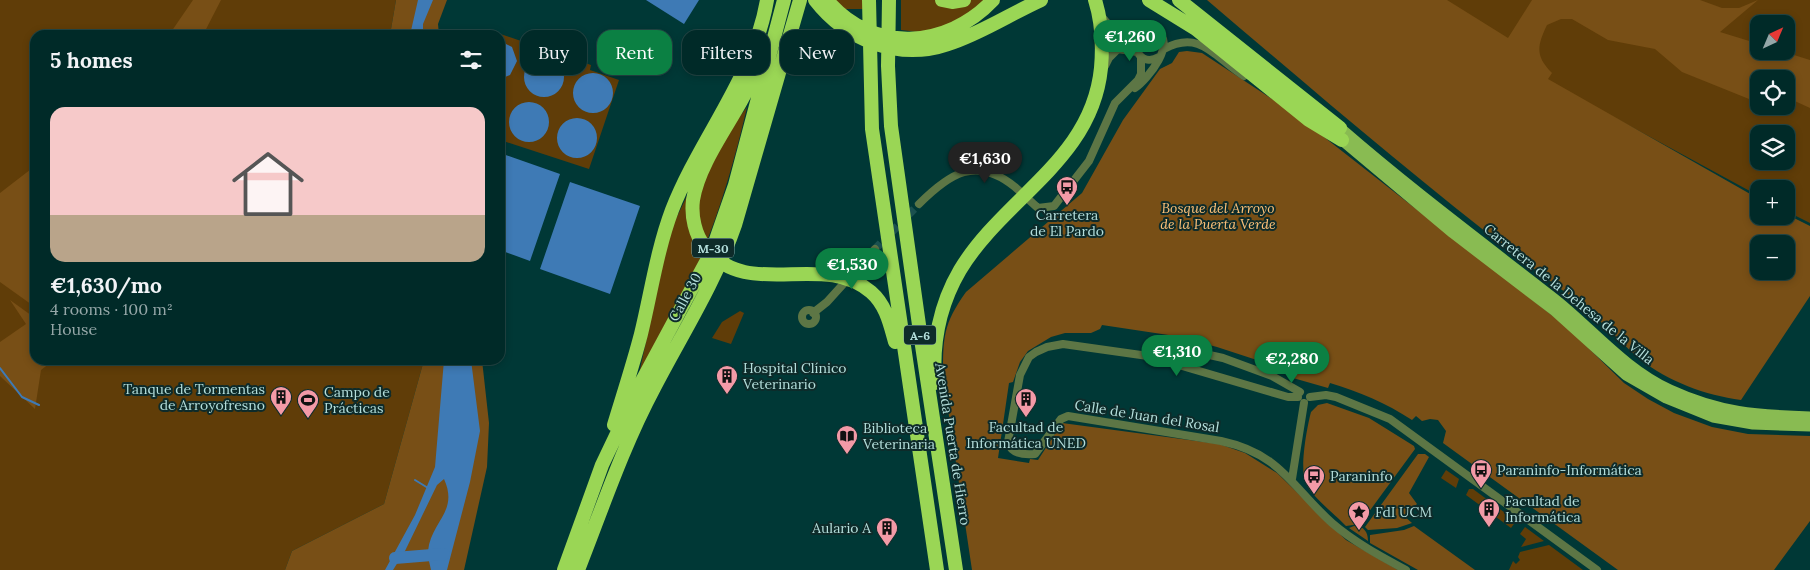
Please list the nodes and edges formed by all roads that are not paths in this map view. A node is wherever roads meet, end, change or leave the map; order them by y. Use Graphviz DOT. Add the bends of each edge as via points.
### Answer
graph roads {
  1 [pos="767,0"];
  2 [pos="784,0"];
  3 [pos="800,0"];
  4 [pos="809,0"];
  5 [pos="815,0"];
  6 [pos="827,0"];
  7 [pos="869,0"];
  8 [pos="889,0"];
  9 [pos="942,0"];
  10 [pos="964,0"];
  11 [pos="993,0"];
  12 [pos="1041,0"];
  13 [pos="1149,0"];
  14 [pos="1162,0"];
  15 [pos="1180,0"];
  16 [pos="1197,0"];
  17 [pos="1097,6"];
  18 [pos="779,14"];
  19 [pos="1140,33"];
  20 [pos="1164,49"];
  21 [pos="1139,54"];
  22 [pos="1159,57"];
  23 [pos="1099,85"];
  24 [pos="1281,98"];
  25 [pos="1110,112"];
  26 [pos="1341,134"];
  27 [pos="919,204"];
  28 [pos="735,225"];
  29 [pos="875,249"];
  30 [pos="814,313"];
  31 [pos="1155,343"];
  32 [pos="1301,397"];
  33 [pos="914,414"];
  34 [pos="1810,417"];
  35 [pos="1810,426"];
  36 [pos="602,465"];
  37 [pos="1292,480"];
  38 [pos="945,496"];
  39 [pos="564,570"];
  40 [pos="578,570"];
  41 [pos="937,570"];
  42 [pos="956,570"];
  43 [pos="1406,570"];
  44 [pos="1597,570"];
  1 -- 36 [label="highway" via="744,70 672,210 641,334"];
  2 -- 18 [label="highway, Calle 30 / M-30"];
  3 -- 28 [label="highway, Calle 30 / M-30"];
  4 -- 28 [label="highway" via="744,214"];
  5 -- 12 [label="highway" via="849,32 874,44 900,49 947,45"];
  6 -- 11 [label="highway" via="863,28 881,35 914,39 955,29 970,21"];
  7 -- 33 [label="highway, A-6" via="872,120 878,178"];
  8 -- 38 [label="highway, Avenida Puerta de Hierro / A-6" via="888,66 897,174"];
  9 -- 10 [label="highway"];
  13 -- 24 [label="highway" via="1196,29"];
  14 -- 26 [label="highway"];
  15 -- 26 [label="highway"];
  16 -- 26 [label="highway" via="1319,106"];
  17 -- 19 [label="street" via="1110,27 1118,32"];
  17 -- 23 [label="highway" via="1103,48"];
  18 -- 33 [label="highway" via="742,99 698,183 693,215 701,242 720,262 741,272 836,276 871,292 886,312"];
  18 -- 36 [label="highway, Calle 30 / M-30" via="735,185 712,251 643,379"];
  19 -- 20 [label="street" via="1147,30 1160,35"];
  19 -- 21 [label="street" via="1136,38"];
  20 -- 22 [label="street"];
  20 -- 24 [label="street" via="1179,41 1192,41"];
  21 -- 22 [label="street" via="1152,60"];
  21 -- 23 [label="street" via="1124,48 1112,53"];
  21 -- 25 [label="street" via="1141,74"];
  22 -- 25 [label="street" via="1146,80"];
  23 -- 38 [label="highway" via="1080,133 961,268 941,315 934,375 946,465"];
  24 -- 26 [label="highway" via="1309,120"];
  25 -- 27 [label="street" via="1089,161 1054,206 1038,208 1002,178 970,171 949,177"];
  26 -- 34 [label="main road, Carretera de la Dehesa de la Villa" via="1558,303 1615,353 1667,389 1714,408"];
  26 -- 35 [label="main road, Carretera de la Dehesa de la Villa" via="1453,233 1555,311 1626,374 1666,398 1713,417 1754,424"];
  28 -- 40 [label="highway, Calle 30 / M-30" via="723,260 631,436"];
  29 -- 30 [label="street"];
  31 -- 32 [label="street" via="1223,358 1272,376"];
  32 -- 37 [label="street"];
  32 -- 37 [label="street, Calle de Juan del Rosal" via="1288,397 1142,354 1054,345 1029,357 1020,375 1008,442 1015,452 1035,454 1061,419 1073,416 1233,443 1265,458"];
  32 -- 44 [label="street" via="1309,400 1326,394 1390,419"];
  33 -- 41 [label="highway, A-6"];
  36 -- 39 [label="highway, Calle 30 / M-30"];
  37 -- 43 [label="street" via="1343,532"];
  38 -- 42 [label="highway, Avenida Puerta de Hierro / A-6"];
}
